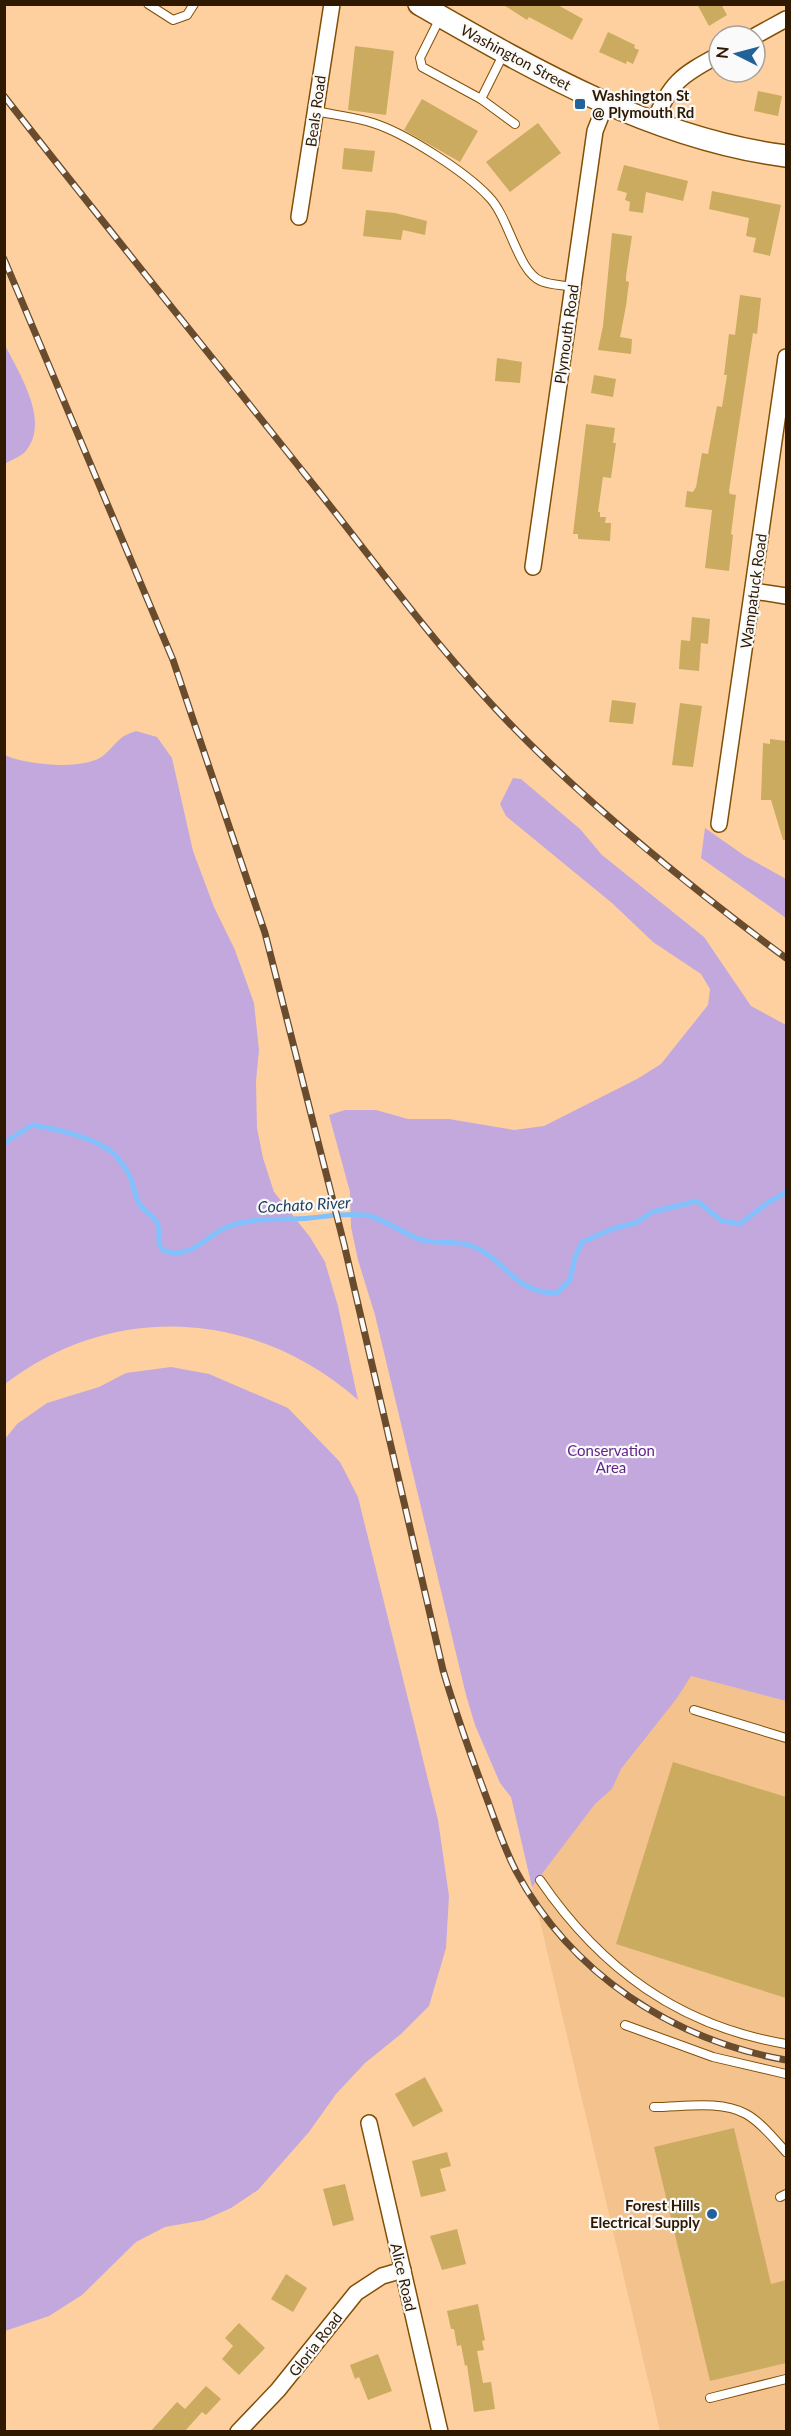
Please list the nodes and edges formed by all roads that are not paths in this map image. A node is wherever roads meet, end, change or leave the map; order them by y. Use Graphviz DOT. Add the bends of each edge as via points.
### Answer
graph roads {
  1 [pos="148,4"];
  2 [pos="194,4"];
  3 [pos="332,4"];
  4 [pos="430,9"];
  5 [pos="786,20"];
  6 [pos="767,30"];
  7 [pos="504,52"];
  8 [pos="707,61"];
  9 [pos="481,99"];
  10 [pos="606,103"];
  11 [pos="315,111"];
  12 [pos="653,123"];
  13 [pos="515,124"];
  14 [pos="786,156"];
  15 [pos="299,218"];
  16 [pos="573,287"];
  17 [pos="786,357"];
  18 [pos="533,567"];
  19 [pos="754,591"];
  20 [pos="786,596"];
  21 [pos="719,824"];
  22 [pos="694,1710"];
  23 [pos="786,1738"];
  24 [pos="540,1880"];
  25 [pos="625,2025"];
  26 [pos="786,2044"];
  27 [pos="786,2074"];
  28 [pos="654,2107"];
  29 [pos="369,2123"];
  30 [pos="786,2152"];
  31 [pos="403,2270"];
  32 [pos="786,2379"];
  33 [pos="710,2398"];
  34 [pos="238,2432"];
  35 [pos="440,2432"];
  1 -- 2 [label="lane" via="173,20 188,15"];
  3 -- 11 [label="street, Beals Road"];
  4 -- 7 [label="main road, Washington Street"];
  4 -- 9 [label="lane" via="420,58 422,67"];
  5 -- 6 [label="street"];
  7 -- 9 [label="lane"];
  7 -- 10 [label="main road, Washington Street"];
  8 -- 12 [label="street" via="675,82"];
  9 -- 13 [label="lane"];
  10 -- 12 [label="main road, Washington Street"];
  10 -- 16 [label="street, Plymouth Road" via="595,130"];
  11 -- 15 [label="street, Beals Road"];
  11 -- 16 [label="lane" via="385,127 464,175 499,209 530,273 541,281"];
  12 -- 14 [label="main road, Washington Street" via="718,144"];
  16 -- 18 [label="street, Plymouth Road"];
  17 -- 19 [label="street, Wampatuck Road"];
  19 -- 20 [label="street"];
  19 -- 21 [label="street, Wampatuck Road"];
  22 -- 23 [label="lane"];
  24 -- 26 [label="lane" via="596,1950 645,1989 713,2025"];
  25 -- 27 [label="lane" via="729,2062"];
  28 -- 30 [label="lane" via="716,2106 737,2111 753,2118"];
  29 -- 31 [label="street, Alice Road"];
  31 -- 34 [label="street, Gloria Road" via="382,2276 356,2293 278,2390"];
  31 -- 35 [label="street, Alice Road"];
  32 -- 33 [label="lane"];
}
